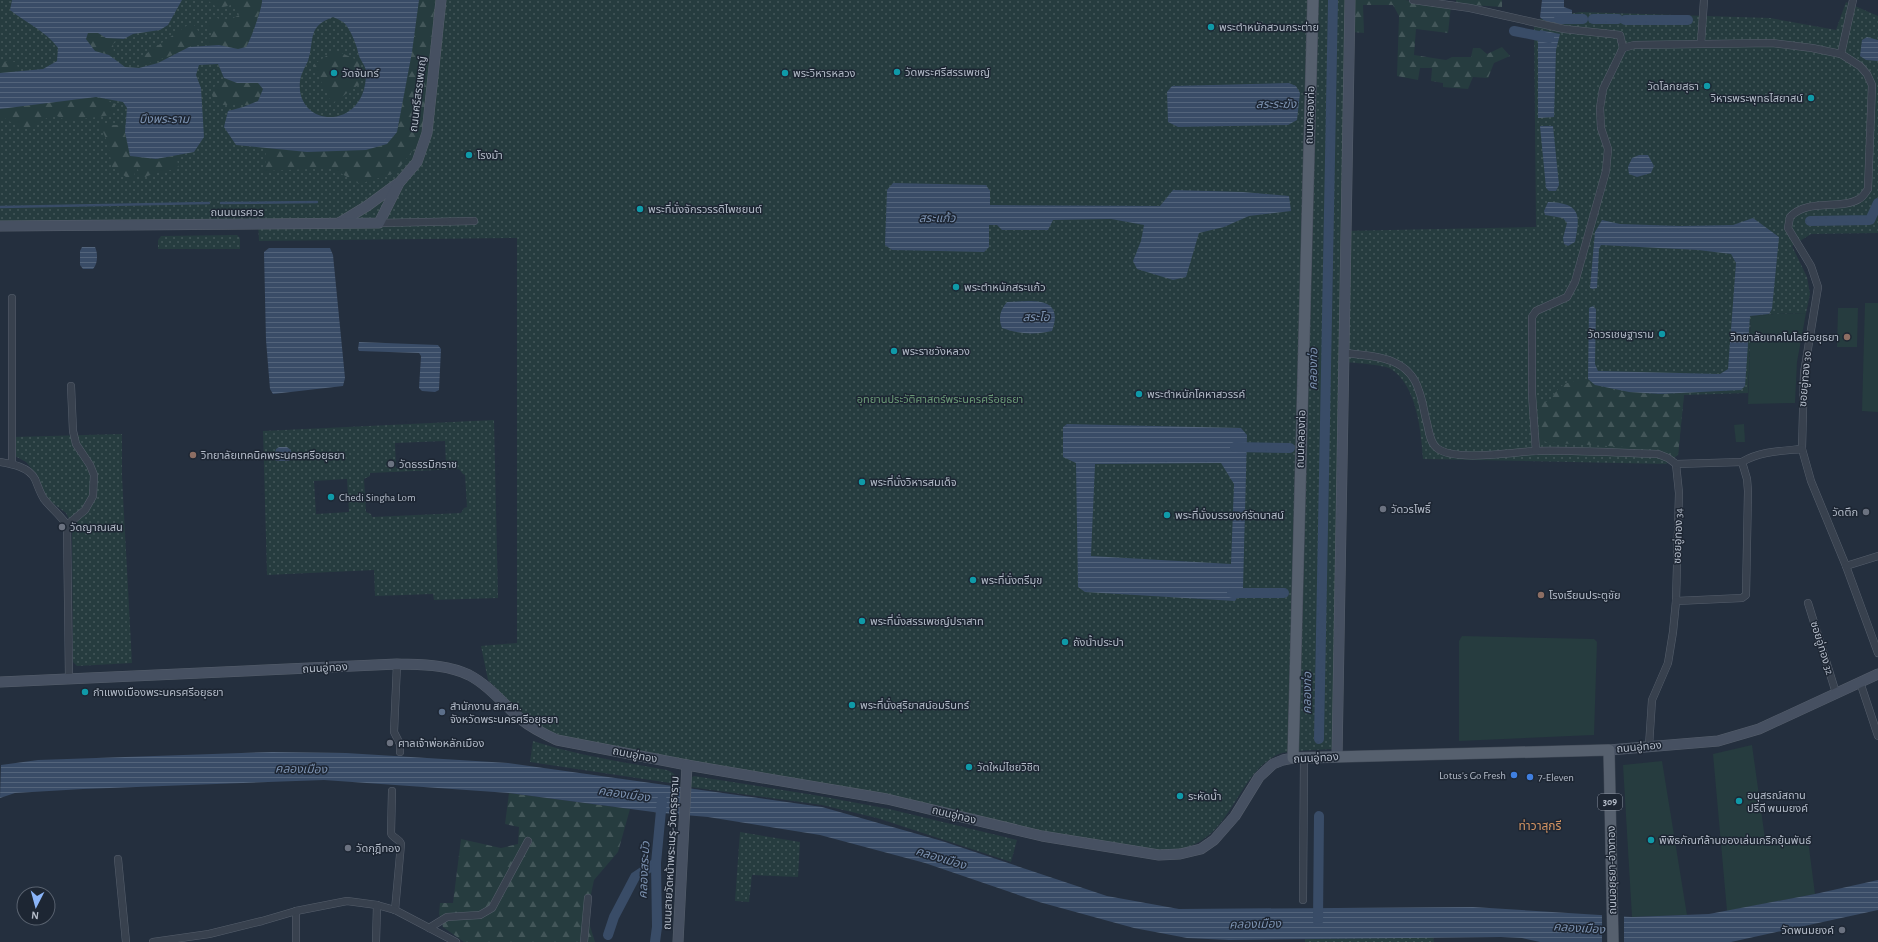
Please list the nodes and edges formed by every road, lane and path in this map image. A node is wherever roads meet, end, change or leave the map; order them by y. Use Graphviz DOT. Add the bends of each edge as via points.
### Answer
graph roads {
  1 [pos="441,0"];
  2 [pos="1313,0"];
  3 [pos="1350,0"];
  4 [pos="1413,0"];
  5 [pos="1704,0"];
  6 [pos="1853,0"];
  7 [pos="1701,43"];
  8 [pos="1623,48"];
  9 [pos="1841,54"];
  10 [pos="399,183"];
  11 [pos="474,221"];
  12 [pos="379,223"];
  13 [pos="338,224"];
  14 [pos="0,226"];
  15 [pos="12,298"];
  16 [pos="1344,353"];
  17 [pos="72,386"];
  18 [pos="1802,449"];
  19 [pos="1536,451"];
  20 [pos="0,462"];
  21 [pos="1742,462"];
  22 [pos="12,464"];
  23 [pos="1676,464"];
  24 [pos="67,525"];
  25 [pos="1878,556"];
  26 [pos="1846,566"];
  27 [pos="1676,601"];
  28 [pos="1808,603"];
  29 [pos="1878,653"];
  30 [pos="397,664"];
  31 [pos="1878,674"];
  32 [pos="68,679"];
  33 [pos="0,682"];
  34 [pos="1860,682"];
  35 [pos="1836,693"];
  36 [pos="1878,736"];
  37 [pos="1649,746"];
  38 [pos="1609,750"];
  39 [pos="400,752"];
  40 [pos="1337,756"];
  41 [pos="1293,758"];
  42 [pos="1304,758"];
  43 [pos="686,766"];
  44 [pos="392,791"];
  45 [pos="528,841"];
  46 [pos="118,860"];
  47 [pos="588,898"];
  48 [pos="1303,900"];
  49 [pos="377,905"];
  50 [pos="395,910"];
  51 [pos="296,911"];
  52 [pos="429,928"];
  53 [pos="126,942"];
  54 [pos="153,942"];
  55 [pos="296,942"];
  56 [pos="376,942"];
  57 [pos="456,942"];
  58 [pos="584,942"];
  59 [pos="678,942"];
  60 [pos="1613,942"];
  1 -- 10 [label="main road, ถนนศรีสรรเพชญ์" via="427,133 417,162"];
  2 -- 41 [label="main road, ถนนคลองท่อ"];
  3 -- 16 [label="main road"];
  4 -- 8 [label="street" via="1470,8 1564,29 1620,35"];
  5 -- 7 [label="street"];
  6 -- 9 [label="street"];
  7 -- 8 [label="street"];
  7 -- 9 [label="street" via="1772,43"];
  8 -- 19 [label="street" via="1604,89 1600,108 1601,128 1608,149 1606,170 1575,282 1567,297 1536,311 1532,317 1532,394"];
  9 -- 18 [label="street, ซอยอู่ทอง 30" via="1860,66 1872,85 1868,189 1861,198 1852,202 1800,208 1788,221 1788,228 1812,266 1818,287 1804,372"];
  10 -- 12 [label="main road, ถนนศรีสรรเพชญ์"];
  10 -- 13 [label="main road, ถนนศรีสรรเพชญ์"];
  11 -- 12 [label="street, ถนนนเรศวร"];
  12 -- 13 [label="main road, ถนนนเรศวร"];
  13 -- 14 [label="main road, ถนนนเรศวร"];
  15 -- 22 [label="street"];
  16 -- 19 [label="street" via="1377,357 1397,363 1408,372 1419,389 1432,440 1437,448 1479,455"];
  16 -- 40 [label="main road"];
  17 -- 24 [label="street" via="73,431 76,444 94,475 93,496 85,510"];
  18 -- 21 [label="street" via="1750,457"];
  18 -- 26 [label="street, ซอยอู่ทอง 30"];
  19 -- 23 [label="street" via="1658,454"];
  20 -- 22 [label="street"];
  21 -- 23 [label="street"];
  21 -- 27 [label="street" via="1748,491 1746,596"];
  22 -- 24 [label="street" via="17,464 34,477 42,496"];
  23 -- 27 [label="street, ซอยอู่ทอง 34" via="1679,493"];
  24 -- 32 [label="street"];
  25 -- 26 [label="street"];
  26 -- 29 [label="street, ซอยอู่ทอง 30"];
  27 -- 37 [label="street, ซอยอู่ทอง 34" via="1668,663 1652,700"];
  28 -- 35 [label="street, ซอยอู่ทอง 32"];
  30 -- 32 [label="main road, ถนนอู่ทอง"];
  30 -- 39 [label="street" via="394,732 400,744"];
  30 -- 43 [label="main road, ถนนอู่ทอง" via="446,667 469,676 484,685 523,721 557,740"];
  31 -- 34 [label="main road, ถนนอู่ทอง"];
  32 -- 33 [label="main road, ถนนอู่ทอง"];
  34 -- 35 [label="main road, ถนนอู่ทอง"];
  34 -- 36 [label="street"];
  35 -- 37 [label="main road, ถนนอู่ทอง" via="1759,729 1718,741"];
  37 -- 38 [label="main road, ถนนอู่ทอง"];
  38 -- 40 [label="main road, ถนนอู่ทอง"];
  38 -- 60 [label="main road, ถนนอยุธยา-อ่างทอง / 309"];
  40 -- 42 [label="main road, ถนนอู่ทอง"];
  41 -- 42 [label="main road, ถนนอู่ทอง"];
  41 -- 43 [label="main road, ถนนอู่ทอง" via="1273,764 1260,777 1235,816 1214,840 1201,849 1159,855 1042,836 887,799"];
  42 -- 48 [label="street"];
  43 -- 59 [label="main road, ถนนสายวัดหน้าพระเมรุ-วัดครุธาราม"];
  44 -- 50 [label="street" via="391,835 401,844"];
  45 -- 52 [label="street" via="492,908 480,915 447,918"];
  46 -- 53 [label="street"];
  47 -- 58 [label="street"];
  49 -- 50 [label="street"];
  49 -- 51 [label="street" via="347,901"];
  49 -- 56 [label="street"];
  50 -- 52 [label="street"];
  51 -- 54 [label="street" via="209,934"];
  51 -- 55 [label="street"];
  52 -- 57 [label="street"];
}
